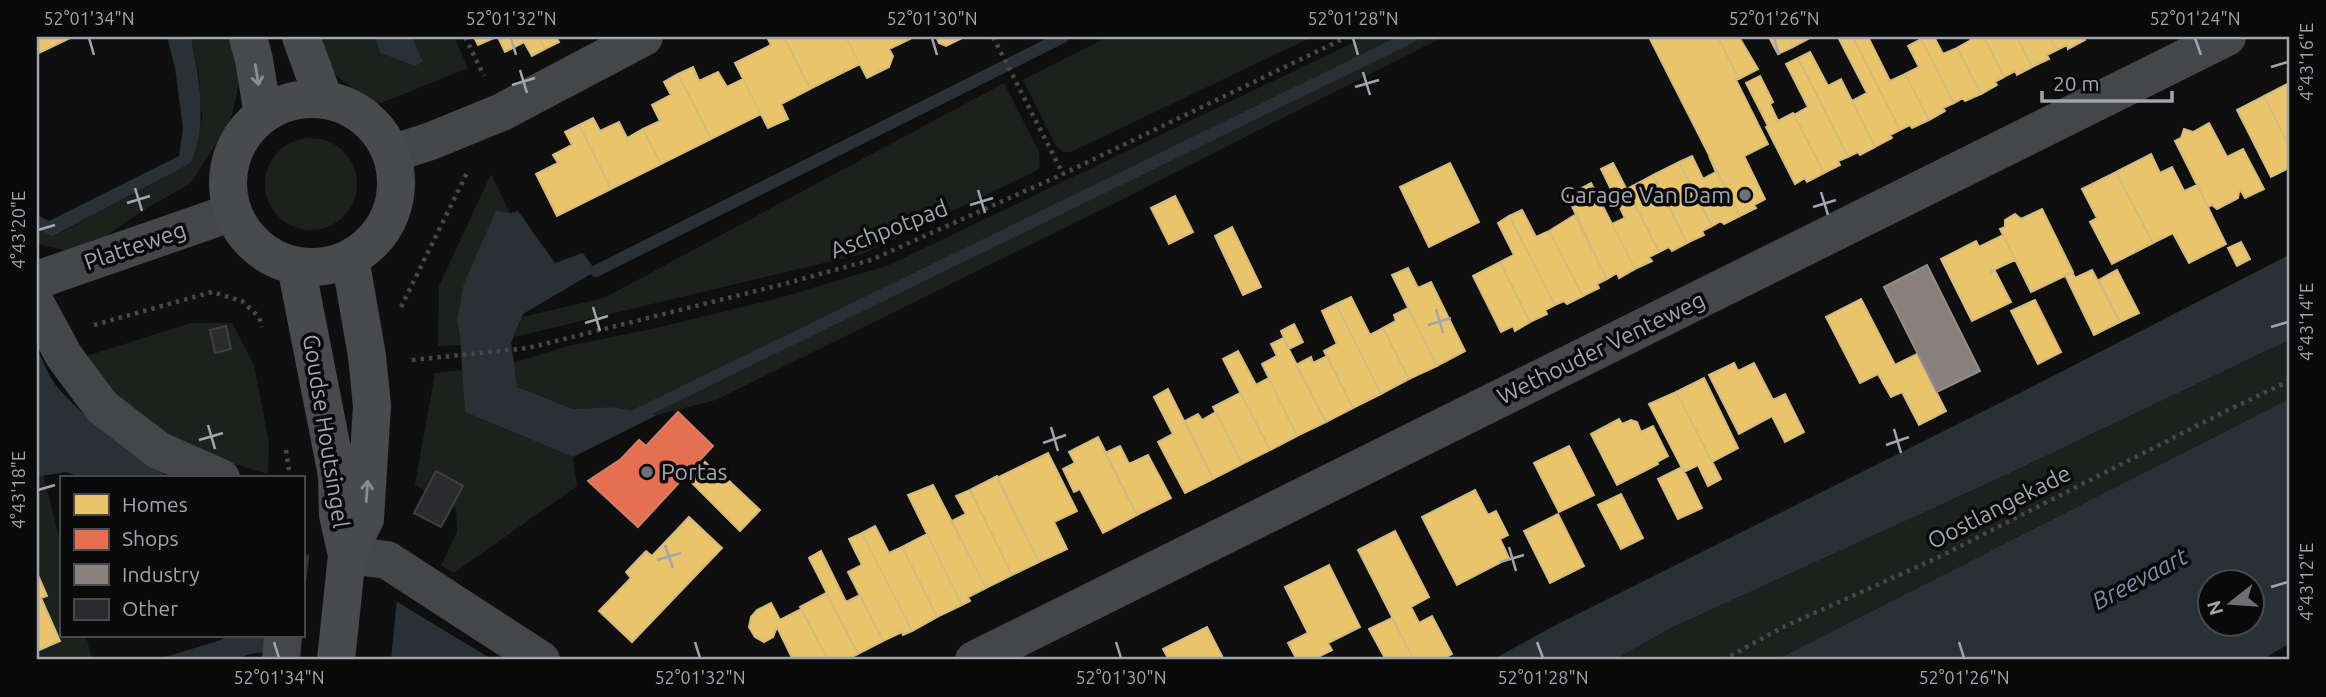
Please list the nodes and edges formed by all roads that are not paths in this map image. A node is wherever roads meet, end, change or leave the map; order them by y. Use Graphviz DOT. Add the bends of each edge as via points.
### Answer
graph roads {
  1 [pos="248,37"];
  2 [pos="301,37"];
  3 [pos="644,37"];
  4 [pos="2227,37"];
  5 [pos="324,100"];
  6 [pos="263,115"];
  7 [pos="391,154"];
  8 [pos="233,212"];
  9 [pos="350,258"];
  10 [pos="296,266"];
  11 [pos="37,280"];
  12 [pos="45,322"];
  13 [pos="216,476"];
  14 [pos="346,562"];
  15 [pos="283,638"];
  16 [pos="281,660"];
  17 [pos="336,660"];
  18 [pos="541,660"];
  19 [pos="974,660"];
  1 -- 6 [label="main road, one-way"];
  2 -- 5 [label="main road"];
  3 -- 7 [label="street" via="502,112"];
  4 -- 19 [label="street, Wethouder Venteweg"];
  5 -- 6 [label="main road" via="299,100"];
  5 -- 7 [label="main road" via="342,104 365,118"];
  6 -- 8 [label="main road" via="244,134 232,158 228,185"];
  7 -- 9 [label="main road" via="396,184 390,214 374,240"];
  8 -- 10 [label="main road" via="253,243"];
  8 -- 11 [label="street, Platteweg"];
  9 -- 10 [label="main road" via="329,266"];
  14 -- 9 [label="main road, Goudse Houtsingel, one-way" via="365,519 372,406"];
  10 -- 14 [label="main road, Goudse Houtsingel" via="337,475"];
  12 -- 13 [label="street" via="102,407 158,450"];
  14 -- 17 [label="main road"];
  14 -- 18 [label="street" via="387,560"];
  15 -- 16 [label="street"];
}
